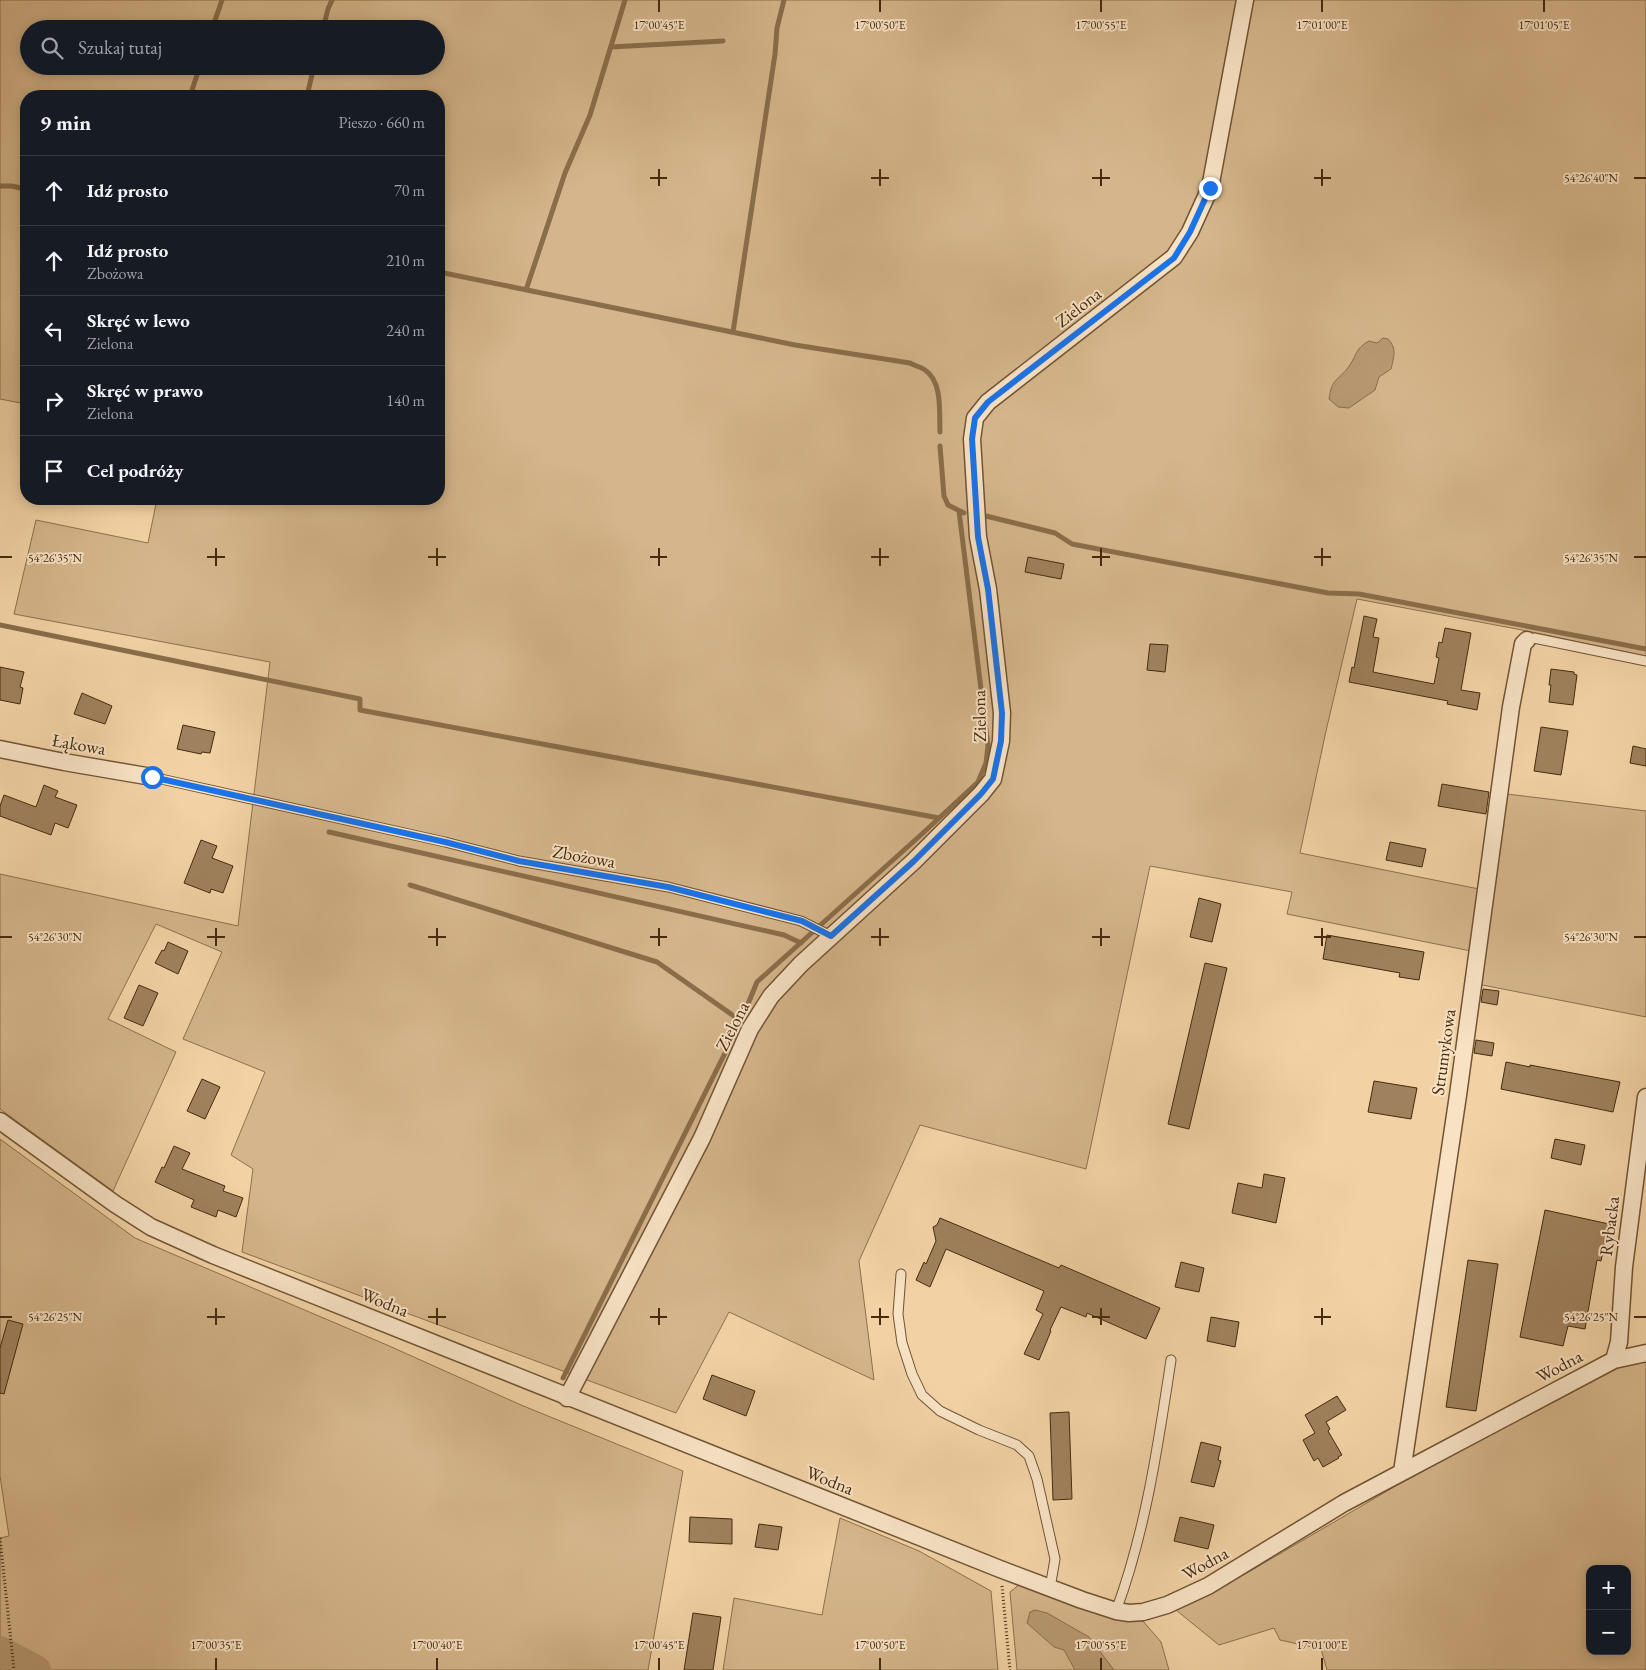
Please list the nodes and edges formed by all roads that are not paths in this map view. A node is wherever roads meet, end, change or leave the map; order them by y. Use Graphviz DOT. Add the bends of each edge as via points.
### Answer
graph roads {
  1 [pos="1245,0"];
  2 [pos="1527,640"];
  3 [pos="1646,661"];
  4 [pos="0,748"];
  5 [pos="152,777"];
  6 [pos="831,936"];
  7 [pos="1646,1097"];
  8 [pos="0,1121"];
  9 [pos="901,1274"];
  10 [pos="1646,1352"];
  11 [pos="1172,1360"];
  12 [pos="1614,1360"];
  13 [pos="567,1398"];
  14 [pos="1402,1472"];
  15 [pos="1050,1588"];
  16 [pos="1116,1611"];
  1 -- 6 [label="street, Zielona" via="1210,188 1174,258 988,402 975,418 972,439 978,537 988,589 1002,713 1001,741 993,779 914,861"];
  2 -- 3 [label="lane" via="1534,638"];
  2 -- 14 [label="street, Strumykowa" via="1523,644 1512,708"];
  4 -- 5 [label="street, Łąkowa"];
  5 -- 6 [label="lane, Zbożowa" via="519,861 668,887 802,921"];
  6 -- 13 [label="street, Zielona" via="771,996 750,1029 702,1138"];
  7 -- 12 [label="street, Rybacka" via="1624,1267 1619,1342"];
  8 -- 13 [label="street, Wodna" via="151,1227 212,1255"];
  9 -- 15 [label="lane" via="898,1314 902,1343 922,1395 940,1411 1017,1445 1029,1456 1038,1479 1055,1558"];
  10 -- 12 [label="street, Wodna"];
  11 -- 16 [label="lane" via="1148,1501 1129,1576"];
  12 -- 14 [label="street, Wodna"];
  13 -- 15 [label="street, Wodna"];
  14 -- 16 [label="street, Wodna" via="1344,1503 1208,1586 1168,1605 1143,1612 1129,1614"];
  15 -- 16 [label="street, Wodna"];
}
